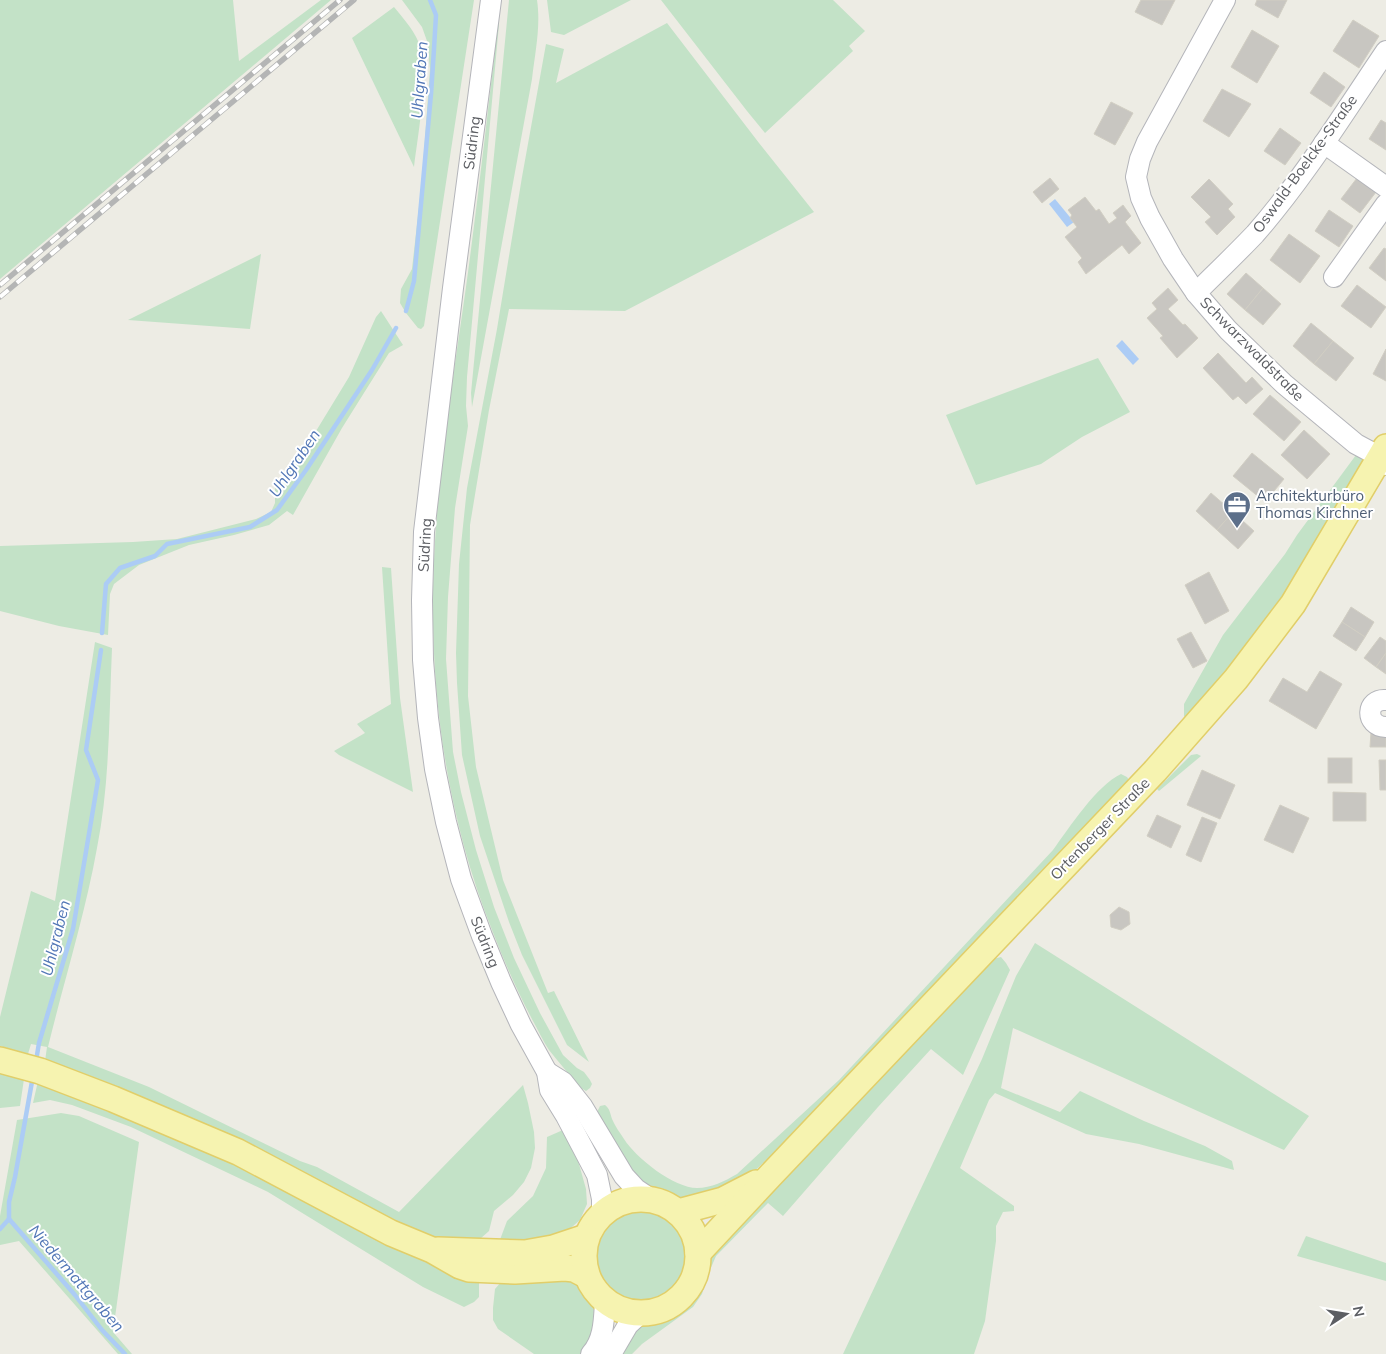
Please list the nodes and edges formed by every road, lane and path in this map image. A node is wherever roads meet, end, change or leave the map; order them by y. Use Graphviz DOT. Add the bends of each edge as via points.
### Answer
graph roads {
  1 [pos="491,0"];
  2 [pos="1225,0"];
  3 [pos="1386,51"];
  4 [pos="1324,143"];
  5 [pos="1386,187"];
  6 [pos="1386,204"];
  7 [pos="1334,277"];
  8 [pos="1196,294"];
  9 [pos="1384,457"];
  10 [pos="1386,700"];
  11 [pos="1386,727"];
  12 [pos="21,1065"];
  13 [pos="547,1072"];
  14 [pos="769,1177"];
  15 [pos="650,1199"];
  16 [pos="678,1212"];
  17 [pos="602,1213"];
  18 [pos="586,1237"];
  19 [pos="432,1250"];
  20 [pos="698,1253"];
  21 [pos="586,1275"];
  22 [pos="605,1302"];
  23 [pos="640,1314"];
  24 [pos="591,1354"];
  25 [pos="612,1354"];
  1 -- 13 [label="street, Südring" via="424,532 423,660 435,769 461,879 501,982"];
  2 -- 8 [label="street, Schwarzwaldstraße" via="1147,142 1136,177 1150,218"];
  3 -- 4 [label="street, Oswald-Boelcke-Straße"];
  4 -- 5 [label="street"];
  4 -- 8 [label="street, Oswald-Boelcke-Straße" via="1255,234"];
  6 -- 7 [label="street"];
  8 -- 9 [label="street, Schwarzwaldstraße" via="1284,384 1356,444"];
  9 -- 14 [label="main road, Ortenberger Straße" via="1293,604 1236,679 1155,772"];
  10 -- 11 [label="street" via="1376,702 1370,715 1372,722"];
  12 -- 19 [label="main road" via="238,1152 391,1233"];
  13 -- 15 [label="street, Südring" via="563,1082 582,1106 624,1176"];
  13 -- 17 [label="street, Südring" via="550,1090 596,1175"];
  14 -- 16 [label="main road, Ortenberger Straße" via="723,1200"];
  14 -- 20 [label="main road, Ortenberger Straße"];
  15 -- 16 [label="main road"];
  15 -- 17 [label="main road" via="625,1200"];
  16 -- 20 [label="main road" via="693,1231"];
  17 -- 18 [label="main road"];
  18 -- 19 [label="main road" via="525,1253"];
  18 -- 21 [label="main road" via="583,1252"];
  19 -- 21 [label="main road" via="469,1269 565,1268"];
  20 -- 23 [label="main road" via="694,1278 679,1299 658,1311"];
  21 -- 22 [label="main road"];
  22 -- 23 [label="main road"];
  22 -- 24 [label="street" via="602,1332"];
  23 -- 25 [label="street" via="628,1325"];
}
